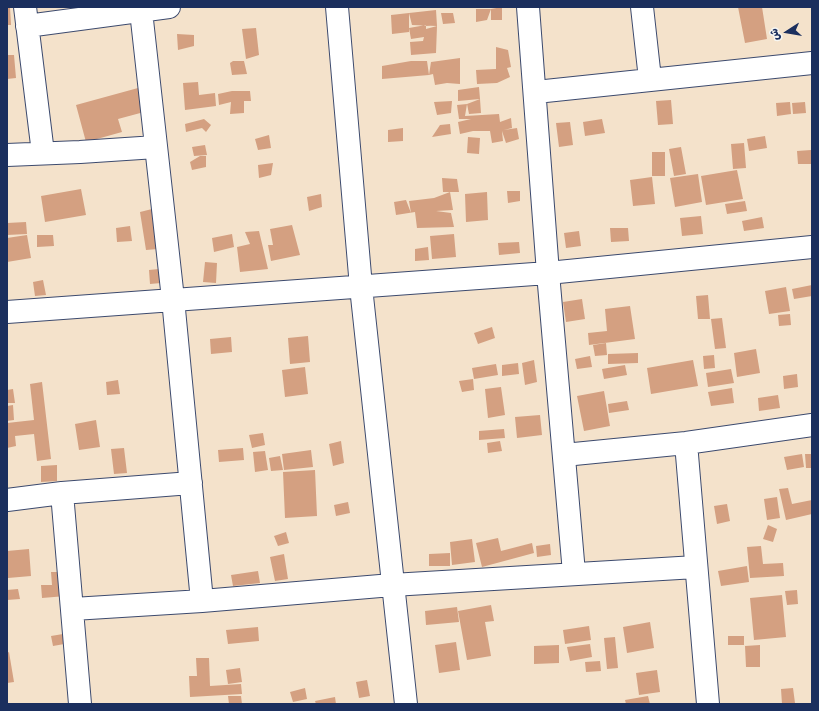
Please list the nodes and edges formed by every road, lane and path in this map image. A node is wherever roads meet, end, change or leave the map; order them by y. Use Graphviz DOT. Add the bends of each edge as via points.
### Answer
graph roads {
  1 [pos="169,7"];
  2 [pos="336,7"];
  3 [pos="528,7"];
  4 [pos="642,7"];
  5 [pos="141,11"];
  6 [pos="26,16"];
  7 [pos="812,63"];
  8 [pos="650,79"];
  9 [pos="536,92"];
  10 [pos="156,147"];
  11 [pos="43,153"];
  12 [pos="7,155"];
  13 [pos="812,247"];
  14 [pos="548,273"];
  15 [pos="361,287"];
  16 [pos="173,299"];
  17 [pos="7,312"];
  18 [pos="812,426"];
  19 [pos="686,443"];
  20 [pos="564,455"];
  21 [pos="190,482"];
  22 [pos="62,493"];
  23 [pos="7,500"];
  24 [pos="696,567"];
  25 [pos="574,574"];
  26 [pos="392,585"];
  27 [pos="202,601"];
  28 [pos="73,609"];
  29 [pos="80,704"];
  30 [pos="406,704"];
  31 [pos="708,704"];
  1 -- 5 [label="street"];
  2 -- 15 [label="street"];
  3 -- 9 [label="street"];
  4 -- 8 [label="street"];
  5 -- 6 [label="street"];
  5 -- 10 [label="street"];
  6 -- 11 [label="street"];
  7 -- 8 [label="street"];
  8 -- 9 [label="street"];
  9 -- 14 [label="street"];
  10 -- 11 [label="street"];
  10 -- 16 [label="street"];
  11 -- 12 [label="street"];
  13 -- 14 [label="street"];
  14 -- 15 [label="street"];
  14 -- 20 [label="street"];
  15 -- 16 [label="street"];
  15 -- 26 [label="street"];
  16 -- 17 [label="street"];
  16 -- 21 [label="street"];
  18 -- 19 [label="street"];
  19 -- 20 [label="street"];
  19 -- 24 [label="street"];
  20 -- 25 [label="street"];
  21 -- 22 [label="street"];
  21 -- 27 [label="street"];
  22 -- 23 [label="street"];
  22 -- 28 [label="street"];
  24 -- 25 [label="street"];
  24 -- 31 [label="street"];
  25 -- 26 [label="street"];
  26 -- 27 [label="street"];
  26 -- 30 [label="street"];
  27 -- 28 [label="street"];
  28 -- 29 [label="street"];
}
